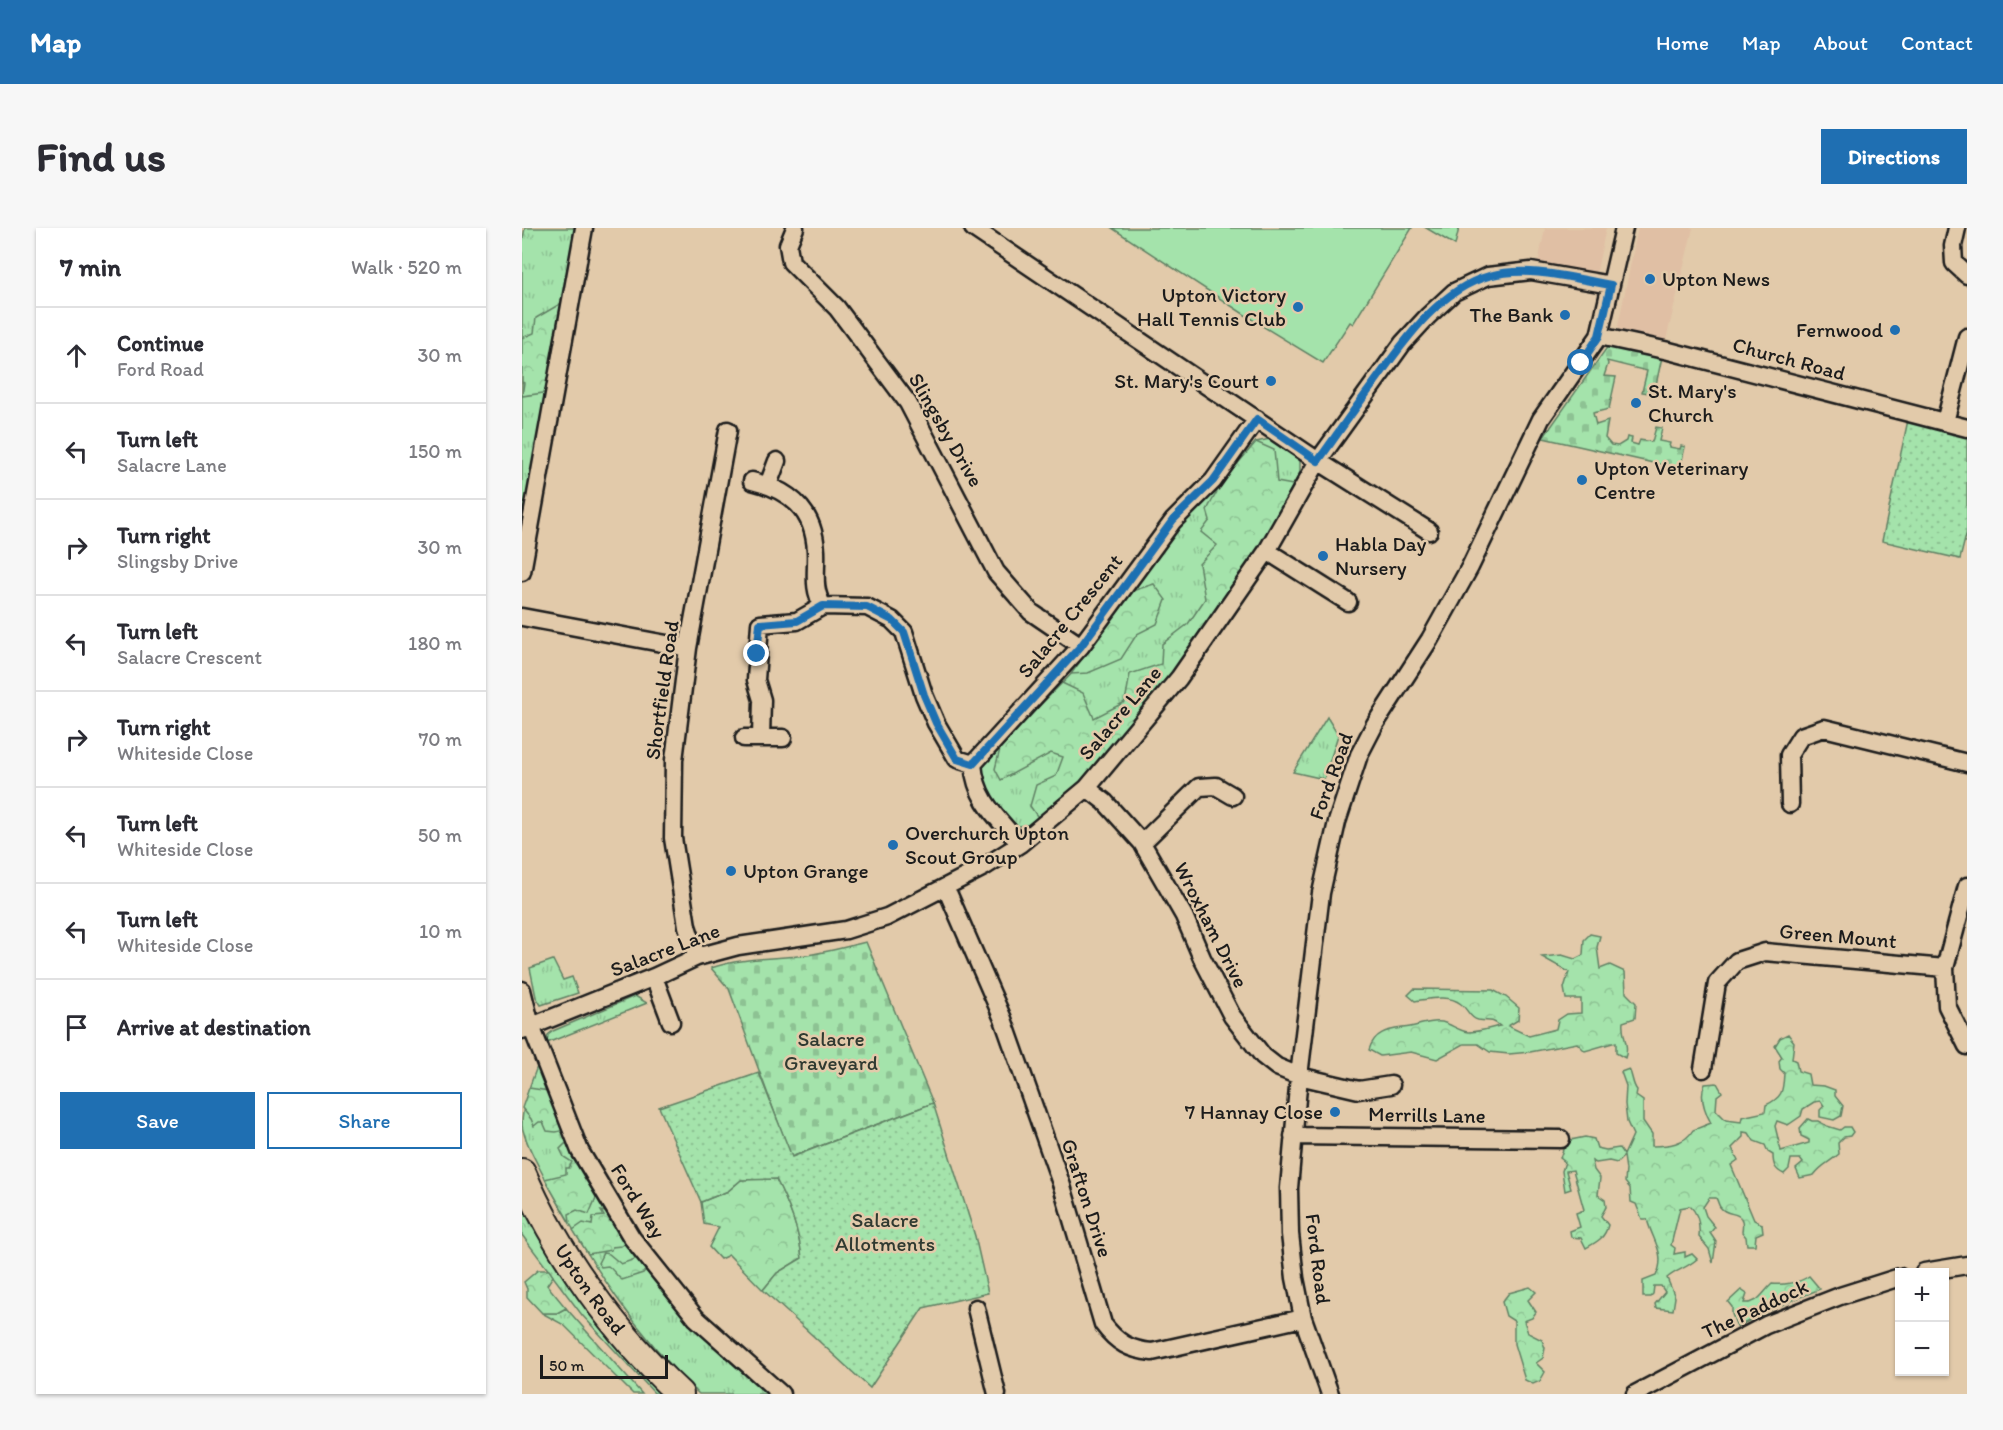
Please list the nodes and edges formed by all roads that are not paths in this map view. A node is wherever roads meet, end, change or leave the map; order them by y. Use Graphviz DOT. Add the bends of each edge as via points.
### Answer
graph roads {
  1 [pos="584,228"];
  2 [pos="795,228"];
  3 [pos="973,228"];
  4 [pos="1623,228"];
  5 [pos="1957,228"];
  6 [pos="1967,275"];
  7 [pos="1611,285"];
  8 [pos="1599,336"];
  9 [pos="1967,337"];
  10 [pos="1257,419"];
  11 [pos="1945,422"];
  12 [pos="1967,428"];
  13 [pos="728,430"];
  14 [pos="777,461"];
  15 [pos="1318,461"];
  16 [pos="1428,531"];
  17 [pos="1267,551"];
  18 [pos="522,572"];
  19 [pos="1348,602"];
  20 [pos="823,606"];
  21 [pos="522,617"];
  22 [pos="743,621"];
  23 [pos="760,624"];
  24 [pos="1081,646"];
  25 [pos="688,648"];
  26 [pos="761,737"];
  27 [pos="744,738"];
  28 [pos="783,738"];
  29 [pos="1967,763"];
  30 [pos="973,764"];
  31 [pos="1087,788"];
  32 [pos="1233,796"];
  33 [pos="1790,804"];
  34 [pos="1142,843"];
  35 [pos="1020,844"];
  36 [pos="1967,885"];
  37 [pos="946,888"];
  38 [pos="697,957"];
  39 [pos="1945,968"];
  40 [pos="654,978"];
  41 [pos="522,990"];
  42 [pos="671,1022"];
  43 [pos="527,1028"];
  44 [pos="1967,1046"];
  45 [pos="1703,1069"];
  46 [pos="1299,1076"];
  47 [pos="1391,1085"];
  48 [pos="1293,1136"];
  49 [pos="1561,1139"];
  50 [pos="522,1172"];
  51 [pos="1967,1265"];
  52 [pos="1949,1268"];
  53 [pos="1895,1277"];
  54 [pos="976,1308"];
  55 [pos="1303,1318"];
  56 [pos="680,1394"];
  57 [pos="781,1394"];
  58 [pos="998,1394"];
  59 [pos="1330,1394"];
  60 [pos="1635,1394"];
  1 -- 18 [label="street"];
  2 -- 24 [label="street, Slingsby Drive" via="788,245 791,262 837,308 908,403 996,572 1031,612"];
  3 -- 10 [label="street"];
  4 -- 7 [label="street, Ford Road"];
  5 -- 6 [label="street" via="1954,263"];
  7 -- 8 [label="street, Ford Road"];
  7 -- 15 [label="street, Salacre Lane" via="1519,272 1488,276 1454,292 1403,343"];
  8 -- 11 [label="street, Church Road"];
  8 -- 46 [label="street, Ford Road" via="1541,419 1470,567 1359,755 1337,822 1321,893"];
  9 -- 11 [label="street"];
  10 -- 15 [label="street"];
  10 -- 24 [label="street, Salacre Crescent" via="1213,481 1173,520"];
  11 -- 12 [label="street, Church Road"];
  13 -- 25 [label="street, Shortfield Road"];
  14 -- 20 [label="street" via="760,483 790,496 805,512 816,552 814,582"];
  15 -- 16 [label="street"];
  15 -- 17 [label="street, Salacre Lane"];
  17 -- 19 [label="street"];
  17 -- 31 [label="street, Salacre Lane" via="1179,678"];
  20 -- 23 [label="street" via="797,621"];
  20 -- 30 [label="street" via="867,607 892,620 904,632 940,730 957,759"];
  21 -- 25 [label="street"];
  22 -- 23 [label="street"];
  23 -- 26 [label="street" via="756,680 762,700"];
  24 -- 30 [label="street, Salacre Crescent"];
  25 -- 38 [label="street, Shortfield Road" via="674,760 673,838 687,926"];
  26 -- 27 [label="street"];
  26 -- 28 [label="street"];
  29 -- 33 [label="street" via="1824,728 1801,736 1789,755"];
  30 -- 35 [label="street" via="980,796"];
  31 -- 34 [label="street, Wroxham Drive"];
  31 -- 35 [label="street, Salacre Lane"];
  32 -- 34 [label="street" via="1216,786 1199,787"];
  34 -- 46 [label="street, Wroxham Drive" via="1184,916 1232,1016 1263,1056"];
  35 -- 37 [label="street, Salacre Lane"];
  36 -- 39 [label="street"];
  37 -- 38 [label="street, Salacre Lane" via="860,926 738,946"];
  37 -- 55 [label="street, Grafton Drive" via="1003,1020 1062,1186 1103,1324 1112,1336 1124,1345 1152,1352"];
  38 -- 40 [label="street, Salacre Lane"];
  39 -- 44 [label="street" via="1947,1006"];
  39 -- 45 [label="street, Green Mount" via="1765,952 1737,961 1717,983"];
  40 -- 42 [label="street"];
  40 -- 43 [label="street, Salacre Lane"];
  41 -- 43 [label="street, Ford Way"];
  43 -- 57 [label="street, Ford Way" via="580,1151 632,1238 696,1318"];
  46 -- 47 [label="street, Wroxham Drive" via="1359,1090"];
  46 -- 48 [label="street, Ford Road"];
  48 -- 49 [label="street, Merrills Lane"];
  48 -- 55 [label="street, Ford Road" via="1290,1234"];
  50 -- 56 [label="main road, Upton Road" via="591,1293"];
  51 -- 52 [label="street"];
  53 -- 60 [label="street, The Paddock" via="1766,1325"];
  54 -- 58 [label="street"];
  55 -- 59 [label="street, Ford Road"];
}
